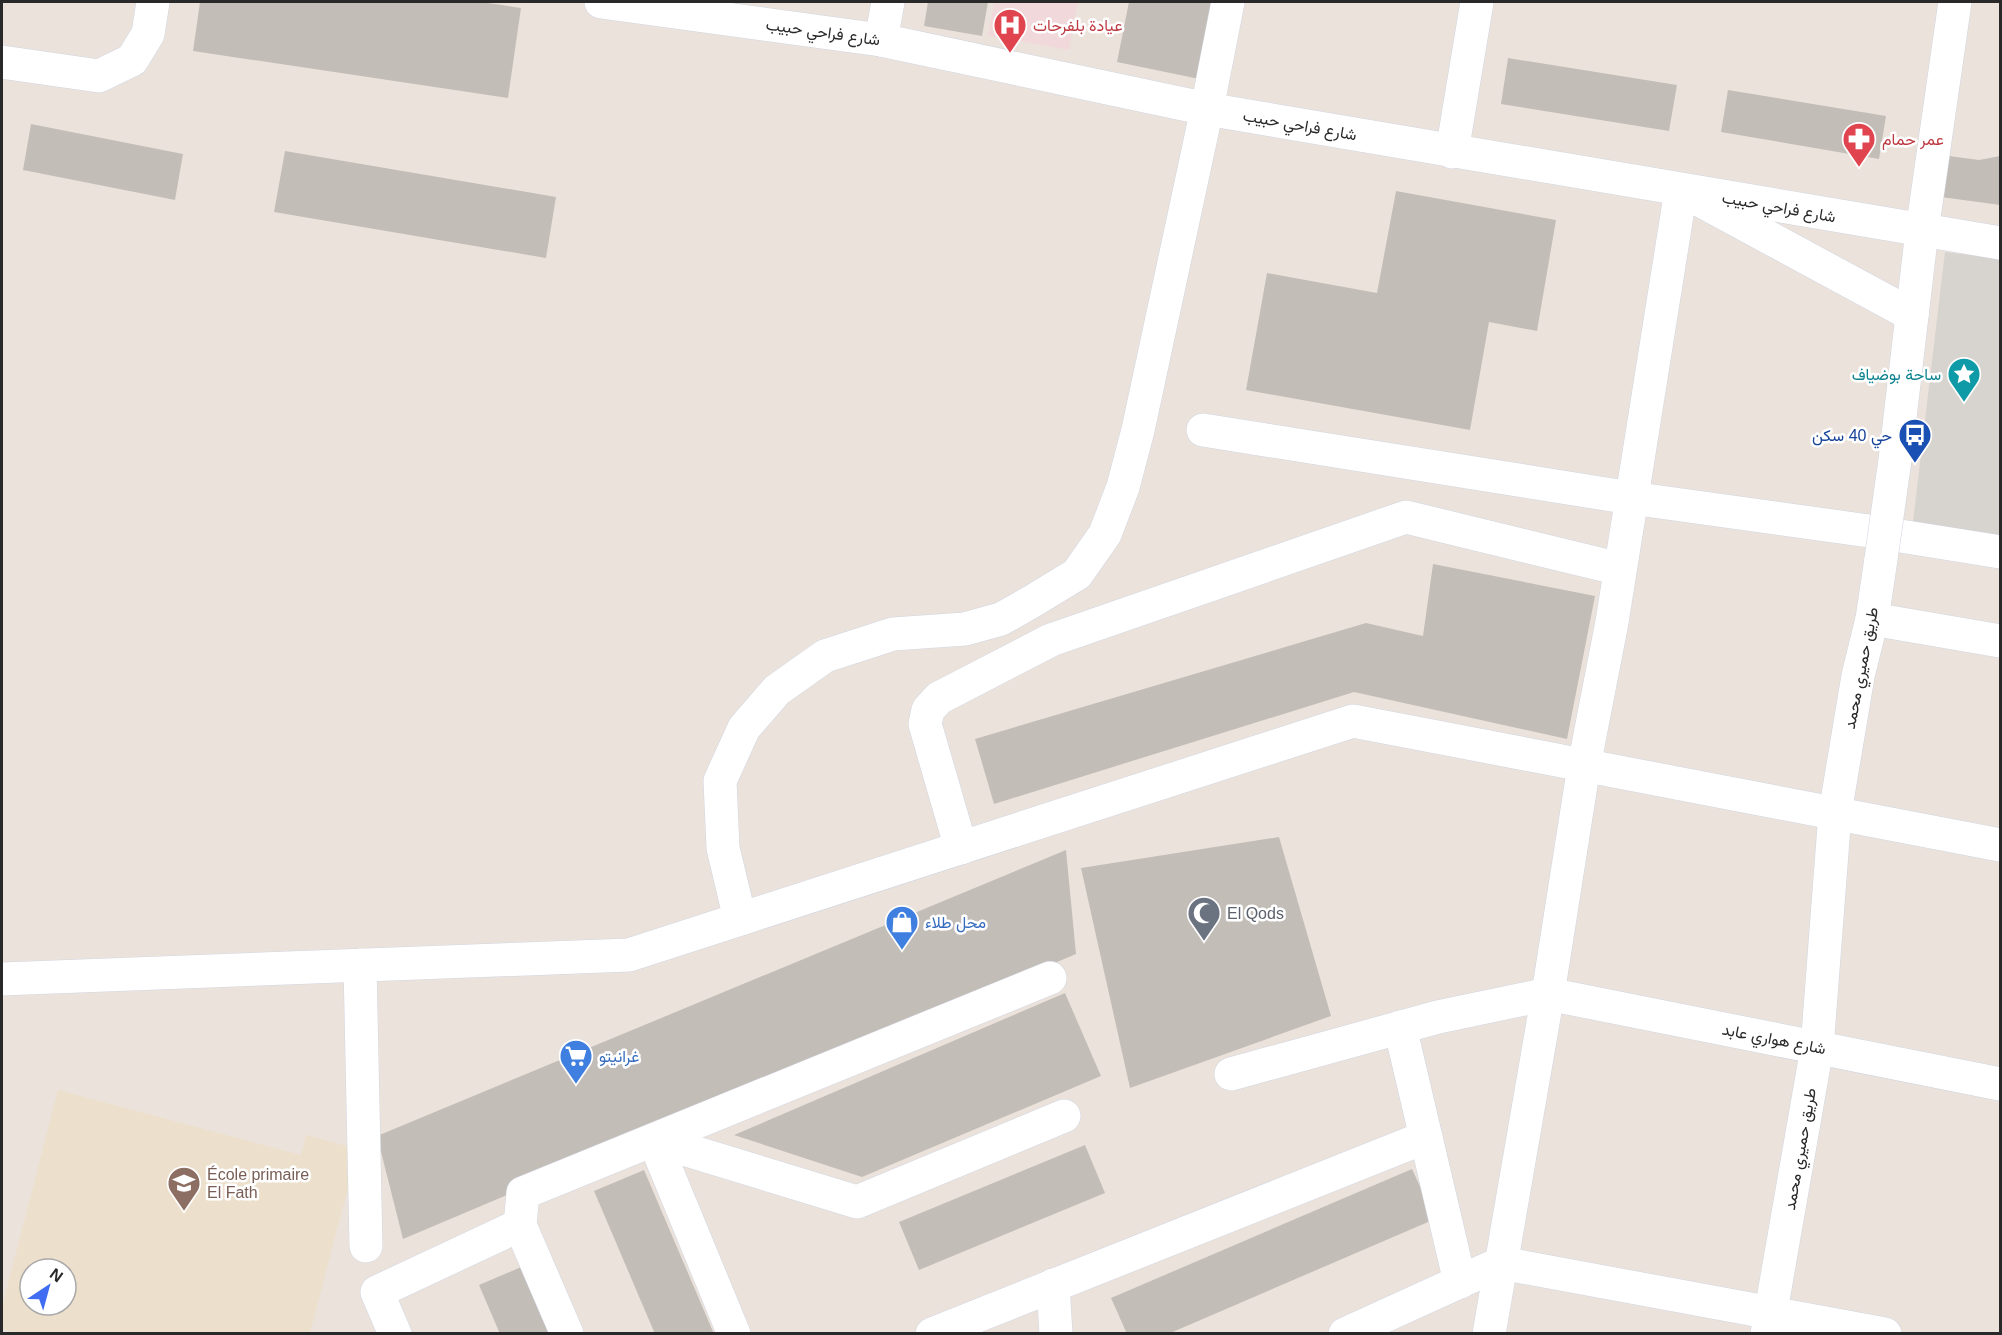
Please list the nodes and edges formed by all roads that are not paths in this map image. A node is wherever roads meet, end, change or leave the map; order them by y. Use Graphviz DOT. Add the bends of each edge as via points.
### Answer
graph roads {
  1 [pos="153,2"];
  2 [pos="601,2"];
  3 [pos="888,2"];
  4 [pos="1228,2"];
  5 [pos="1477,2"];
  6 [pos="1955,2"];
  7 [pos="881,39"];
  8 [pos="2,62"];
  9 [pos="1207,109"];
  10 [pos="1452,152"];
  11 [pos="1681,190"];
  12 [pos="1922,231"];
  13 [pos="2001,243"];
  14 [pos="1912,315"];
  15 [pos="1203,430"];
  16 [pos="1631,498"];
  17 [pos="2001,552"];
  18 [pos="1620,569"];
  19 [pos="1872,619"];
  20 [pos="2001,641"];
  21 [pos="1584,766"];
  22 [pos="1835,813"];
  23 [pos="2001,845"];
  24 [pos="961,848"];
  25 [pos="740,919"];
  26 [pos="360,965"];
  27 [pos="1050,978"];
  28 [pos="2,979"];
  29 [pos="1548,994"];
  30 [pos="1400,1027"];
  31 [pos="1817,1048"];
  32 [pos="1231,1074"];
  33 [pos="2001,1084"];
  34 [pos="1064,1116"];
  35 [pos="1426,1137"];
  36 [pos="654,1140"];
  37 [pos="520,1225"];
  38 [pos="366,1246"];
  39 [pos="1501,1263"];
  40 [pos="1460,1282"];
  41 [pos="1053,1285"];
  42 [pos="1769,1323"];
  43 [pos="395,1334"];
  44 [pos="567,1334"];
  45 [pos="734,1334"];
  46 [pos="932,1334"];
  47 [pos="1056,1334"];
  48 [pos="1345,1334"];
  49 [pos="1489,1334"];
  50 [pos="1885,1334"];
  1 -- 8 [label="street" via="148,34 132,60 99,76"];
  2 -- 7 [label="street, شارع فراحي حبيب"];
  3 -- 7 [label="street"];
  4 -- 9 [label="street"];
  5 -- 10 [label="street"];
  6 -- 12 [label="street, طريق حميري محمد"];
  7 -- 9 [label="street, شارع فراحي حبيب"];
  9 -- 10 [label="street, شارع فراحي حبيب"];
  9 -- 25 [label="street" via="1138,430 1105,534 1077,574 1001,619 964,629 893,634 825,656 777,690 744,728 720,781 723,848"];
  10 -- 11 [label="street, شارع فراحي حبيب"];
  11 -- 12 [label="street, شارع فراحي حبيب"];
  11 -- 14 [label="street"];
  11 -- 16 [label="street"];
  12 -- 13 [label="street, شارع فراحي حبيب"];
  12 -- 14 [label="street, طريق حميري محمد"];
  14 -- 19 [label="street, طريق حميري محمد, bridge"];
  15 -- 16 [label="street"];
  16 -- 17 [label="street"];
  16 -- 18 [label="street"];
  18 -- 21 [label="street"];
  18 -- 24 [label="street" via="1406,517 1051,640 939,698 928,710 925,724"];
  19 -- 20 [label="street"];
  19 -- 22 [label="street, طريق حميري محمد" via="1858,676"];
  21 -- 22 [label="street"];
  21 -- 24 [label="street" via="1353,721"];
  21 -- 29 [label="street"];
  22 -- 23 [label="street"];
  22 -- 31 [label="street, طريق حميري محمد"];
  24 -- 25 [label="street"];
  25 -- 26 [label="street" via="629,955"];
  26 -- 28 [label="street"];
  26 -- 38 [label="street"];
  27 -- 36 [label="street"];
  29 -- 30 [label="street"];
  29 -- 31 [label="street, شارع هواري عابد"];
  29 -- 39 [label="street"];
  30 -- 32 [label="street"];
  30 -- 35 [label="street"];
  31 -- 33 [label="street, شارع هواري عابد"];
  31 -- 42 [label="street, طريق حميري محمد"];
  34 -- 36 [label="street" via="857,1202"];
  35 -- 40 [label="street"];
  35 -- 41 [label="street"];
  36 -- 37 [label="street" via="523,1193"];
  36 -- 45 [label="street"];
  37 -- 43 [label="street" via="377,1292"];
  37 -- 44 [label="street"];
  39 -- 40 [label="street"];
  39 -- 42 [label="street"];
  39 -- 49 [label="street"];
  40 -- 48 [label="street"];
  41 -- 46 [label="street"];
  41 -- 47 [label="street"];
  42 -- 50 [label="street"];
}
